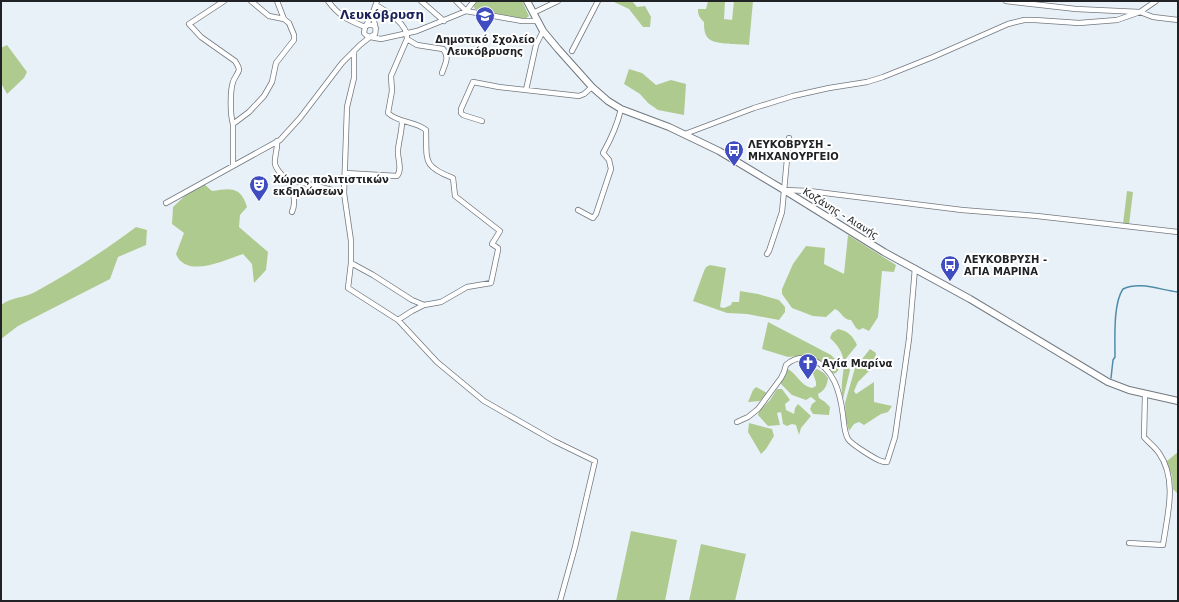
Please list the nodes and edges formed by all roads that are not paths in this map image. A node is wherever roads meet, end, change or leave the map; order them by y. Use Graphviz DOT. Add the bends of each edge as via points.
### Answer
graph roads {
  1 [pos="224,1"];
  2 [pos="251,1"];
  3 [pos="278,1"];
  4 [pos="328,1"];
  5 [pos="421,1"];
  6 [pos="456,1"];
  7 [pos="474,1"];
  8 [pos="527,1"];
  9 [pos="558,1"];
  10 [pos="598,1"];
  11 [pos="1006,1"];
  12 [pos="1156,1"];
  13 [pos="376,3"];
  14 [pos="1150,3"];
  15 [pos="466,11"];
  16 [pos="1140,12"];
  17 [pos="533,13"];
  18 [pos="372,15"];
  19 [pos="284,19"];
  20 [pos="1178,20"];
  21 [pos="444,21"];
  22 [pos="537,21"];
  23 [pos="364,29"];
  24 [pos="376,29"];
  25 [pos="543,31"];
  26 [pos="408,33"];
  27 [pos="370,37"];
  28 [pos="377,38"];
  29 [pos="408,39"];
  30 [pos="360,45"];
  31 [pos="354,51"];
  32 [pos="572,51"];
  33 [pos="442,73"];
  34 [pos="592,87"];
  35 [pos="526,90"];
  36 [pos="621,109"];
  37 [pos="402,121"];
  38 [pos="482,121"];
  39 [pos="233,124"];
  40 [pos="685,134"];
  41 [pos="789,138"];
  42 [pos="277,141"];
  43 [pos="233,165"];
  44 [pos="345,172"];
  45 [pos="284,178"];
  46 [pos="784,190"];
  47 [pos="344,193"];
  48 [pos="166,203"];
  49 [pos="578,210"];
  50 [pos="292,212"];
  51 [pos="1178,232"];
  52 [pos="767,254"];
  53 [pos="351,263"];
  54 [pos="915,268"];
  55 [pos="424,305"];
  56 [pos="398,320"];
  57 [pos="1145,394"];
  58 [pos="1178,402"];
  59 [pos="738,422"];
  60 [pos="1129,543"];
  61 [pos="560,601"];
  1 -- 39 [label="street" via="189,24 201,37 237,64 239,70 232,83"];
  2 -- 19 [label="street" via="269,16"];
  3 -- 19 [label="street"];
  4 -- 23 [label="street" via="346,19"];
  5 -- 21 [label="street"];
  6 -- 15 [label="street"];
  7 -- 15 [label="street"];
  8 -- 17 [label="main road, Κοζάνης - Αιανής"];
  9 -- 17 [label="street"];
  10 -- 32 [label="street"];
  11 -- 16 [label="street"];
  12 -- 14 [label="street"];
  13 -- 18 [label="street"];
  13 -- 26 [label="street"];
  14 -- 16 [label="street"];
  15 -- 21 [label="street"];
  15 -- 22 [label="street" via="522,21"];
  16 -- 20 [label="street" via="1153,17"];
  16 -- 40 [label="street" via="1117,20 1100,22 1014,22 883,77 793,96"];
  17 -- 22 [label="main road, Κοζάνης - Αιανής"];
  18 -- 23 [label="street"];
  18 -- 24 [label="street"];
  19 -- 39 [label="street" via="289,22 294,40 276,63 272,82 264,96"];
  21 -- 26 [label="street"];
  22 -- 25 [label="main road, Κοζάνης - Αιανής"];
  23 -- 24 [label="street" via="369,24"];
  23 -- 27 [label="street" via="365,34"];
  23 -- 30 [label="street"];
  24 -- 27 [label="street"];
  24 -- 28 [label="street"];
  25 -- 34 [label="main road, Κοζάνης - Αιανής"];
  25 -- 35 [label="street" via="536,45"];
  26 -- 28 [label="street"];
  26 -- 29 [label="street"];
  27 -- 28 [label="street"];
  27 -- 30 [label="street"];
  29 -- 33 [label="street" via="417,45 443,49 447,59"];
  29 -- 37 [label="street" via="391,76 392,91 388,113"];
  30 -- 31 [label="street"];
  31 -- 42 [label="street" via="300,118"];
  31 -- 44 [label="street" via="354,78 347,107"];
  34 -- 35 [label="street" via="579,96"];
  34 -- 36 [label="main road, Κοζάνης - Αιανής"];
  35 -- 38 [label="street" via="473,82 461,113"];
  36 -- 40 [label="main road, Κοζάνης - Αιανής"];
  36 -- 49 [label="street" via="614,133 603,153 609,160 611,169 596,214 593,218"];
  37 -- 44 [label="street" via="398,150 400,171 397,176"];
  37 -- 55 [label="street" via="426,130 427,161 433,169 453,178 455,196 500,232 492,244 498,250 491,283 467,286 441,302"];
  39 -- 43 [label="street"];
  40 -- 46 [label="main road, Κοζάνης - Αιανής"];
  41 -- 46 [label="street"];
  42 -- 43 [label="street"];
  42 -- 45 [label="street" via="275,164"];
  43 -- 48 [label="street"];
  44 -- 47 [label="street"];
  45 -- 47 [label="street"];
  45 -- 50 [label="street" via="290,185 294,197"];
  46 -- 51 [label="street"];
  46 -- 52 [label="street" via="782,212"];
  46 -- 54 [label="main road, Κοζάνης - Αιανής" via="874,246"];
  47 -- 53 [label="street" via="351,241"];
  53 -- 55 [label="street"];
  53 -- 56 [label="street" via="348,288"];
  54 -- 57 [label="main road, Κοζάνης - Αιανής" via="1108,382"];
  54 -- 59 [label="street" via="909,339 895,438 887,462 880,461 848,439 839,392 833,378 821,364 806,358 795,359 786,365 781,378 758,409"];
  55 -- 56 [label="street"];
  56 -- 61 [label="street" via="437,362 484,401 595,461"];
  57 -- 58 [label="main road, Κοζάνης - Αιανής"];
  57 -- 60 [label="street" via="1144,437 1163,460 1170,491 1163,545"];
}
